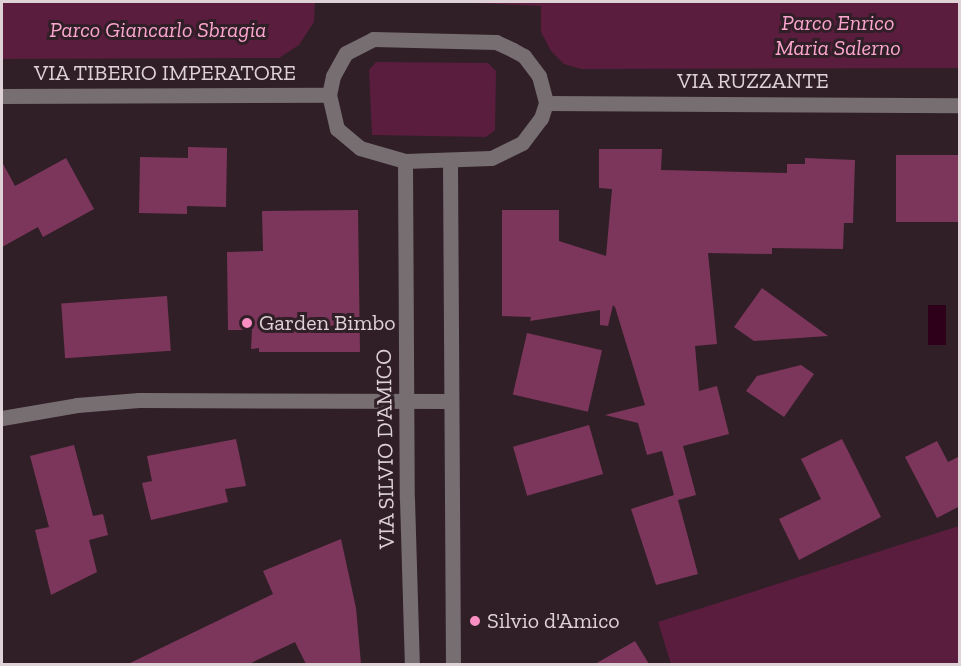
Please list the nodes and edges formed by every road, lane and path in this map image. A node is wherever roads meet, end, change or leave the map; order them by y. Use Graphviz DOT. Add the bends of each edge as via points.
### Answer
graph roads {
  1 [pos="329,94"];
  2 [pos="2,96"];
  3 [pos="546,103"];
  4 [pos="960,105"];
  5 [pos="405,161"];
  6 [pos="450,162"];
  7 [pos="406,401"];
  8 [pos="451,401"];
  9 [pos="2,418"];
  10 [pos="412,664"];
  11 [pos="453,664"];
  1 -- 2 [label="street, VIA TIBERIO IMPERATORE"];
  1 -- 3 [label="street" via="338,64 363,41 496,42 524,56 533,67"];
  1 -- 5 [label="street" via="332,120 346,140 381,156"];
  3 -- 4 [label="street, VIA RUZZANTE"];
  3 -- 6 [label="street" via="537,126 512,150 491,158"];
  5 -- 6 [label="street"];
  5 -- 7 [label="street, VIA SILVIO D'AMICO"];
  6 -- 8 [label="street"];
  7 -- 8 [label="street"];
  7 -- 9 [label="street" via="139,400 77,405"];
  7 -- 10 [label="street, VIA SILVIO D'AMICO"];
  8 -- 11 [label="street"];
}
